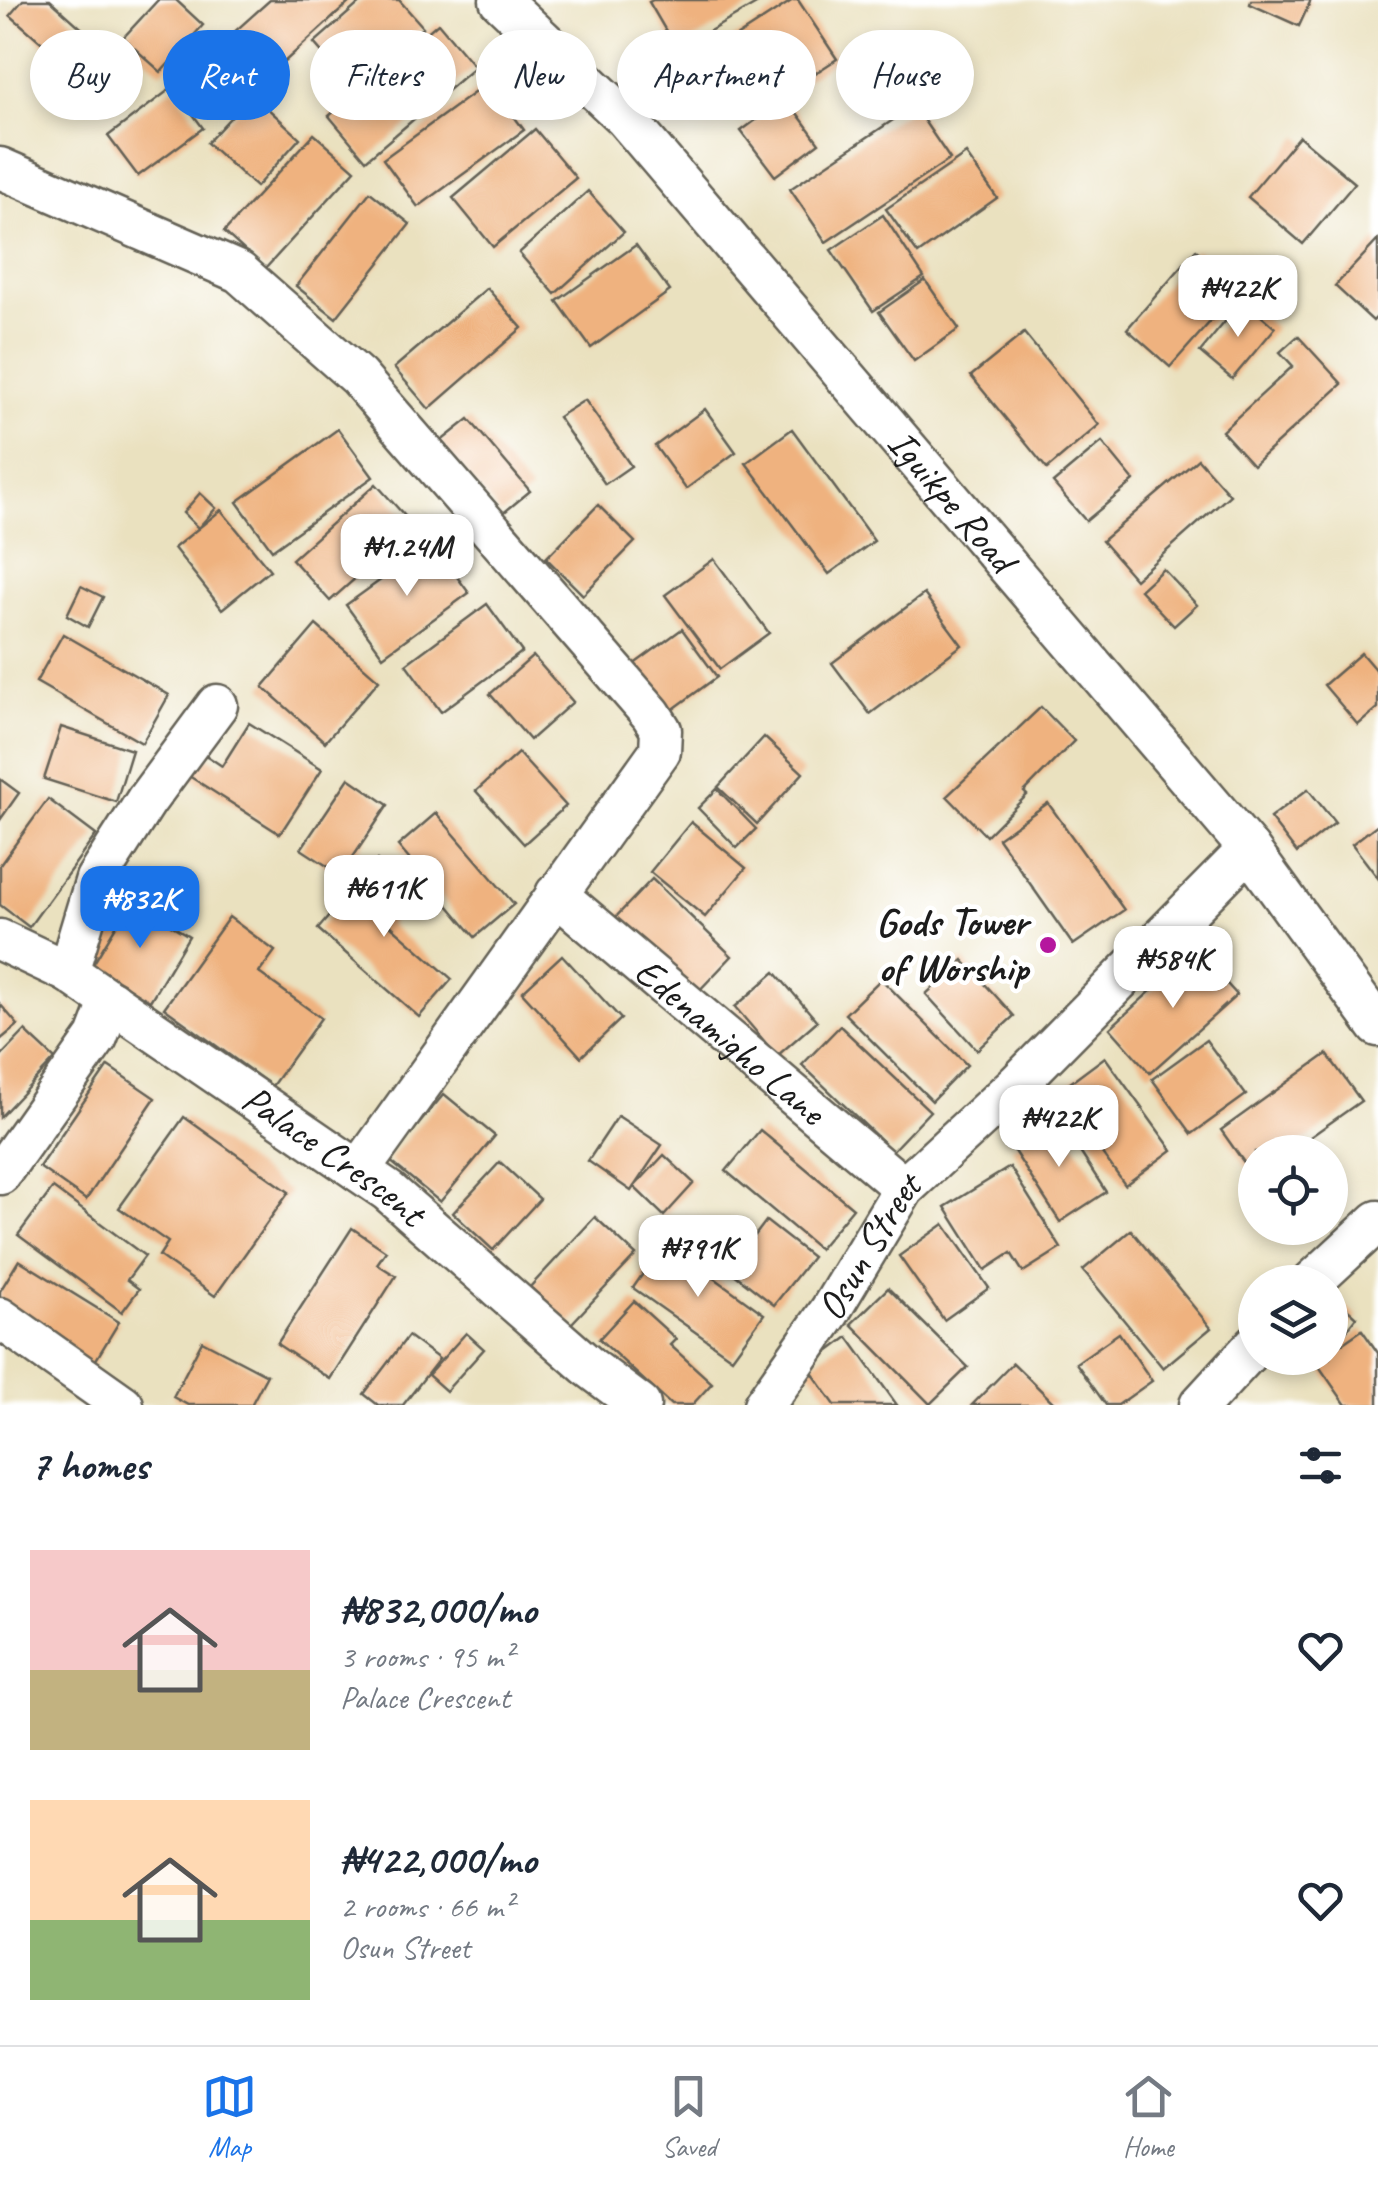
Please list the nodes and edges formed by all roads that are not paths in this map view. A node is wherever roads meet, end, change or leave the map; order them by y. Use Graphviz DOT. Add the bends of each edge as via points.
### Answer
graph roads {
  1 [pos="500,0"];
  2 [pos="0,168"];
  3 [pos="217,706"];
  4 [pos="1249,849"];
  5 [pos="556,894"];
  6 [pos="0,940"];
  7 [pos="68,972"];
  8 [pos="111,1002"];
  9 [pos="1378,1026"];
  10 [pos="359,1171"];
  11 [pos="0,1174"];
  12 [pos="904,1188"];
  13 [pos="1378,1221"];
  14 [pos="1330,1265"];
  15 [pos="0,1318"];
  16 [pos="1238,1364"];
  17 [pos="122,1405"];
  18 [pos="640,1405"];
  19 [pos="764,1405"];
  20 [pos="1200,1405"];
  1 -- 4 [label="street, Iguikpe Road" via="625,118"];
  2 -- 5 [label="street" via="239,272 358,377 651,714 660,751"];
  3 -- 7 [label="street" via="96,879"];
  4 -- 9 [label="street, Iguikpe Road"];
  4 -- 12 [label="street, Osun Street" via="1017,1084"];
  5 -- 10 [label="street"];
  5 -- 12 [label="street, Edenamigho Lane"];
  6 -- 7 [label="street, Palace Crescent"];
  7 -- 8 [label="street, Palace Crescent"];
  8 -- 10 [label="street, Palace Crescent"];
  8 -- 11 [label="street" via="97,1037"];
  10 -- 18 [label="street, Palace Crescent"];
  12 -- 19 [label="street, Osun Street"];
  13 -- 14 [label="street"];
  15 -- 17 [label="street"];
  16 -- 20 [label="street"];
}
